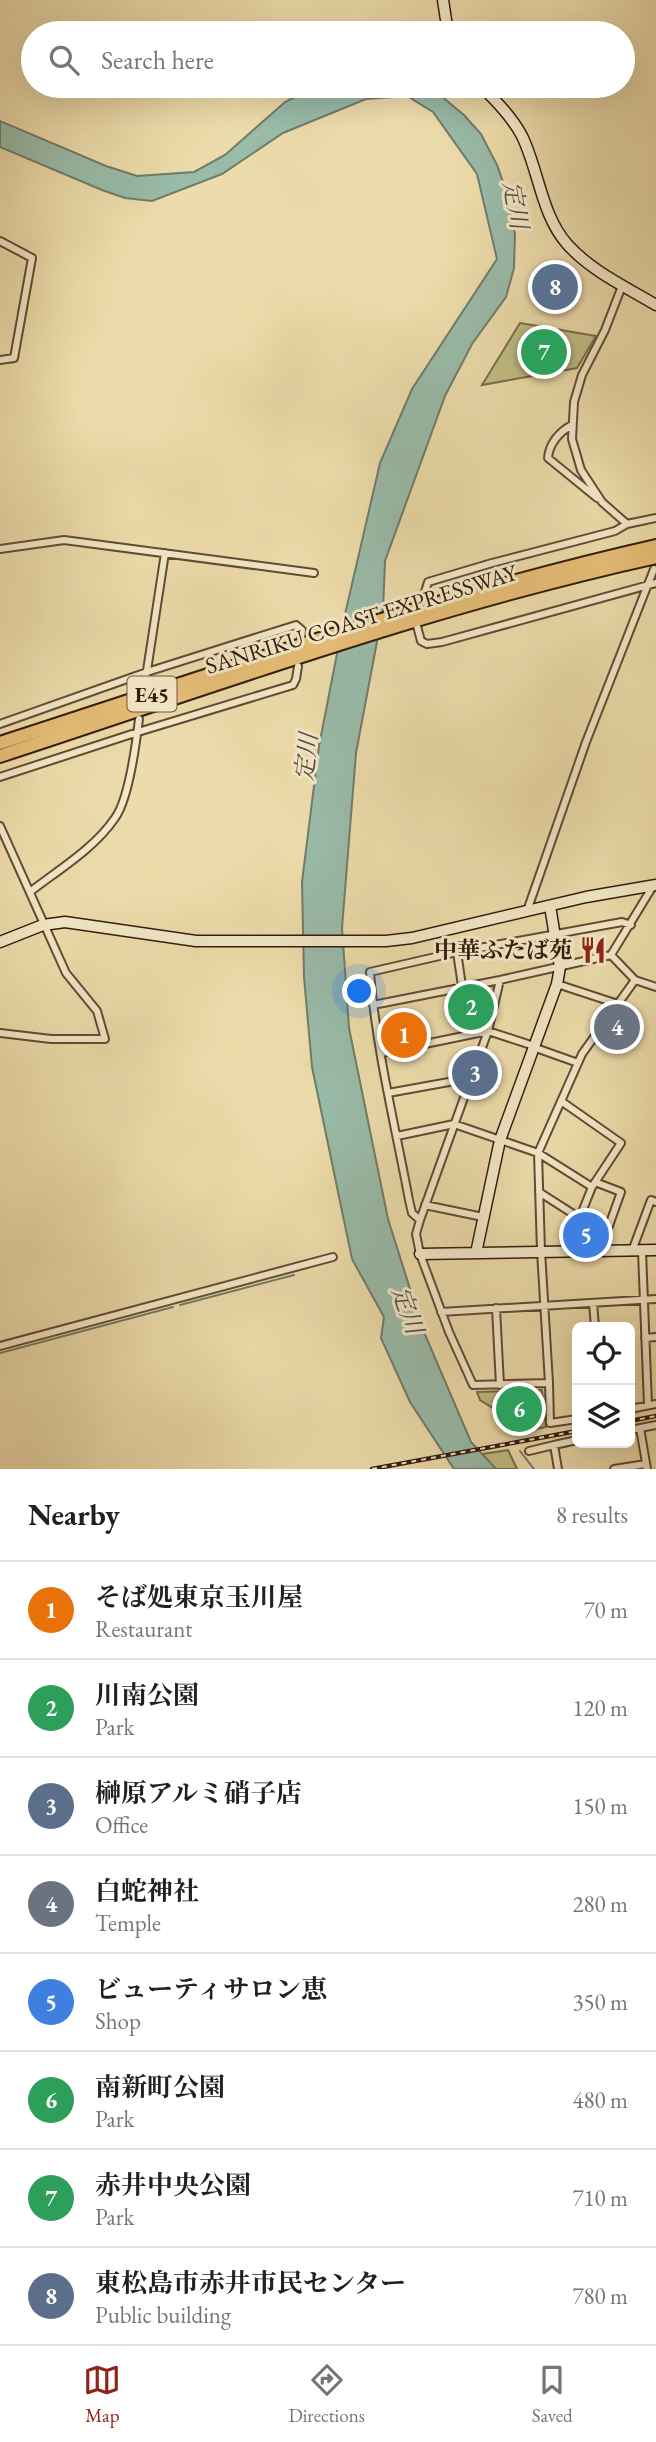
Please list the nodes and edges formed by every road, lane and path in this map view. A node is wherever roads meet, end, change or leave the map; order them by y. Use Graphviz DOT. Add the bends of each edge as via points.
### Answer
graph roads {
  1 [pos="443,0"];
  2 [pos="446,21"];
  3 [pos="492,98"];
  4 [pos="0,241"];
  5 [pos="622,286"];
  6 [pos="656,305"];
  7 [pos="0,360"];
  8 [pos="572,425"];
  9 [pos="602,502"];
  10 [pos="656,518"];
  11 [pos="627,524"];
  12 [pos="656,546"];
  13 [pos="0,549"];
  14 [pos="165,553"];
  15 [pos="655,563"];
  16 [pos="314,573"];
  17 [pos="656,583"];
  18 [pos="647,584"];
  19 [pos="418,615"];
  20 [pos="301,652"];
  21 [pos="146,675"];
  22 [pos="139,719"];
  23 [pos="0,724"];
  24 [pos="138,732"];
  25 [pos="0,743"];
  26 [pos="0,756"];
  27 [pos="0,777"];
  28 [pos="0,825"];
  29 [pos="654,886"];
  30 [pos="30,892"];
  31 [pos="550,906"];
  32 [pos="527,911"];
  33 [pos="43,925"];
  34 [pos="631,925"];
  35 [pos="554,933"];
  36 [pos="0,942"];
  37 [pos="457,952"];
  38 [pos="611,955"];
  39 [pos="560,967"];
  40 [pos="500,980"];
  41 [pos="635,980"];
  42 [pos="557,984"];
  43 [pos="462,986"];
  44 [pos="656,987"];
  45 [pos="618,1004"];
  46 [pos="373,1005"];
  47 [pos="488,1031"];
  48 [pos="0,1033"];
  49 [pos="534,1047"];
  50 [pos="381,1053"];
  51 [pos="578,1063"];
  52 [pos="471,1078"];
  53 [pos="388,1093"];
  54 [pos="562,1101"];
  55 [pos="454,1124"];
  56 [pos="397,1136"];
  57 [pos="500,1140"];
  58 [pos="538,1153"];
  59 [pos="593,1184"];
  60 [pos="539,1192"];
  61 [pos="656,1202"];
  62 [pos="425,1205"];
  63 [pos="483,1217"];
  64 [pos="578,1217"];
  65 [pos="420,1220"];
  66 [pos="656,1250"];
  67 [pos="541,1251"];
  68 [pos="600,1251"];
  69 [pos="637,1251"];
  70 [pos="566,1252"];
  71 [pos="476,1253"];
  72 [pos="420,1254"];
  73 [pos="333,1257"];
  74 [pos="642,1299"];
  75 [pos="656,1299"];
  76 [pos="593,1303"];
  77 [pos="545,1305"];
  78 [pos="496,1308"];
  79 [pos="441,1312"];
  80 [pos="595,1322"];
  81 [pos="645,1338"];
  82 [pos="656,1338"];
  83 [pos="0,1346"];
  84 [pos="549,1383"];
  85 [pos="499,1385"];
  86 [pos="652,1405"];
  87 [pos="572,1420"];
  88 [pos="656,1425"];
  89 [pos="640,1429"];
  90 [pos="635,1430"];
  91 [pos="572,1441"];
  92 [pos="554,1445"];
  93 [pos="529,1451"];
  94 [pos="647,1466"];
  95 [pos="558,1469"];
  96 [pos="614,1469"];
  1 -- 2 [label="street"];
  3 -- 5 [label="street" via="517,127 551,218 567,244"];
  4 -- 7 [label="street" via="32,258 14,358"];
  5 -- 6 [label="street"];
  5 -- 8 [label="street" via="582,375"];
  8 -- 9 [label="street" via="581,470"];
  8 -- 9 [label="street" via="549,447 548,458"];
  9 -- 11 [label="street"];
  10 -- 11 [label="street"];
  11 -- 19 [label="street" via="428,582"];
  12 -- 19 [label="highway, SANRIKU COAST EXPRESSWAY / E45" via="532,577"];
  13 -- 14 [label="street" via="64,540"];
  14 -- 16 [label="street"];
  14 -- 21 [label="street"];
  15 -- 18 [label="street"];
  15 -- 19 [label="highway, SANRIKU COAST EXPRESSWAY / E45"];
  17 -- 18 [label="street"];
  18 -- 19 [label="street" via="442,642 421,641"];
  18 -- 32 [label="street"];
  19 -- 20 [label="highway, SANRIKU COAST EXPRESSWAY / E45"];
  20 -- 21 [label="street" via="302,630 296,625"];
  20 -- 24 [label="street" via="293,685"];
  20 -- 25 [label="highway, SANRIKU COAST EXPRESSWAY / E45"];
  20 -- 26 [label="highway, SANRIKU COAST EXPRESSWAY / E45"];
  21 -- 23 [label="street"];
  22 -- 24 [label="street"];
  24 -- 27 [label="street"];
  24 -- 30 [label="street" via="117,817 96,840"];
  28 -- 30 [label="street"];
  29 -- 31 [label="street"];
  29 -- 34 [label="street"];
  30 -- 33 [label="street"];
  31 -- 32 [label="street"];
  31 -- 35 [label="street"];
  32 -- 33 [label="street" via="412,939 348,941 195,941 74,923"];
  33 -- 36 [label="street"];
  33 -- 48 [label="street" via="65,973 97,1011 105,1039"];
  34 -- 35 [label="street" via="622,922"];
  34 -- 38 [label="street"];
  35 -- 37 [label="street"];
  35 -- 39 [label="street"];
  37 -- 43 [label="street"];
  37 -- 46 [label="street" via="370,972"];
  38 -- 39 [label="street"];
  38 -- 41 [label="street"];
  39 -- 40 [label="street"];
  39 -- 42 [label="street"];
  40 -- 43 [label="street"];
  40 -- 47 [label="street"];
  41 -- 44 [label="street"];
  41 -- 45 [label="street"];
  42 -- 45 [label="street"];
  42 -- 49 [label="street"];
  43 -- 46 [label="street"];
  45 -- 51 [label="street"];
  46 -- 50 [label="street"];
  47 -- 49 [label="street"];
  47 -- 50 [label="street"];
  47 -- 52 [label="street"];
  49 -- 51 [label="street"];
  49 -- 57 [label="street"];
  50 -- 53 [label="street"];
  51 -- 54 [label="street"];
  52 -- 53 [label="street"];
  52 -- 55 [label="street"];
  53 -- 56 [label="street"];
  54 -- 58 [label="street"];
  54 -- 59 [label="street" via="621,1143"];
  55 -- 56 [label="street"];
  55 -- 57 [label="street"];
  55 -- 62 [label="street"];
  56 -- 65 [label="street" via="411,1213"];
  57 -- 58 [label="street"];
  57 -- 63 [label="street"];
  58 -- 59 [label="street"];
  58 -- 60 [label="street"];
  59 -- 64 [label="street"];
  59 -- 68 [label="street" via="621,1192"];
  60 -- 64 [label="street"];
  60 -- 67 [label="street"];
  61 -- 69 [label="street" via="651,1200"];
  62 -- 63 [label="street"];
  62 -- 65 [label="street"];
  63 -- 71 [label="street"];
  64 -- 70 [label="street"];
  65 -- 72 [label="street" via="416,1234"];
  66 -- 69 [label="street"];
  67 -- 70 [label="street"];
  67 -- 71 [label="street"];
  67 -- 77 [label="street"];
  68 -- 69 [label="street"];
  68 -- 70 [label="street"];
  69 -- 74 [label="street"];
  71 -- 72 [label="street"];
  72 -- 79 [label="street"];
  73 -- 83 [label="street"];
  74 -- 75 [label="street"];
  74 -- 76 [label="street"];
  74 -- 81 [label="street"];
  76 -- 77 [label="street"];
  76 -- 80 [label="street"];
  77 -- 78 [label="street"];
  77 -- 84 [label="street"];
  78 -- 79 [label="street"];
  78 -- 85 [label="street"];
  79 -- 85 [label="street" via="473,1385"];
  81 -- 82 [label="street"];
  81 -- 86 [label="street"];
  84 -- 85 [label="street"];
  84 -- 87 [label="street" via="551,1423"];
  88 -- 89 [label="street"];
  89 -- 90 [label="street"];
  89 -- 94 [label="street"];
  91 -- 92 [label="street"];
  92 -- 93 [label="street"];
  92 -- 95 [label="street"];
  94 -- 96 [label="street"];
}
